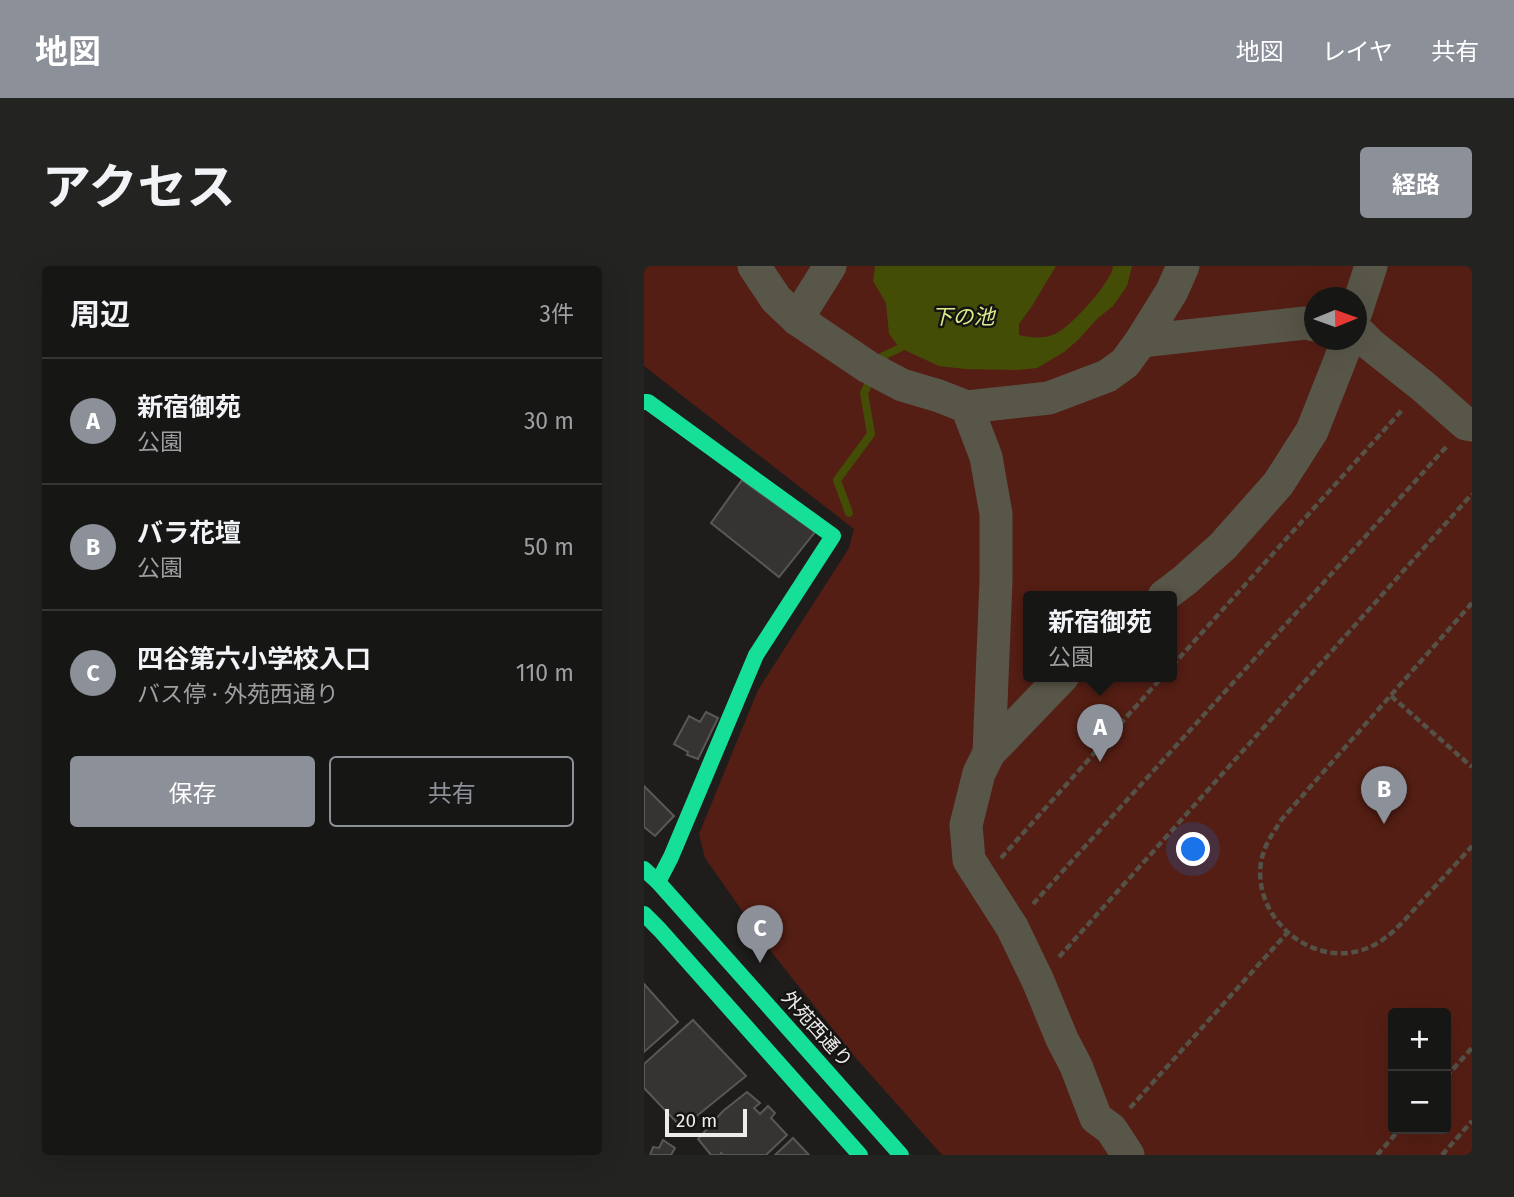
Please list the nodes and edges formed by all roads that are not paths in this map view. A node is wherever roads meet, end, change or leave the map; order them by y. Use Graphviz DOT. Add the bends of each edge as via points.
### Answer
graph roads {
  1 [pos="754,266"];
  2 [pos="830,266"];
  3 [pos="1183,266"];
  4 [pos="1371,266"];
  5 [pos="1364,287"];
  6 [pos="797,319"];
  7 [pos="1304,323"];
  8 [pos="1141,341"];
  9 [pos="1367,341"];
  10 [pos="1344,350"];
  11 [pos="644,402"];
  12 [pos="953,402"];
  13 [pos="1469,424"];
  14 [pos="1171,591"];
  15 [pos="1057,682"];
  16 [pos="989,753"];
  17 [pos="644,869"];
  18 [pos="658,882"];
  19 [pos="644,914"];
  20 [pos="1119,1142"];
  21 [pos="860,1155"];
  22 [pos="901,1155"];
  1 -- 6 [label="street" via="776,299"];
  2 -- 6 [label="street"];
  3 -- 8 [label="street"];
  4 -- 5 [label="street"];
  6 -- 12 [label="street" via="884,376"];
  7 -- 8 [label="street"];
  8 -- 12 [label="street" via="1125,363 1107,376 1049,398"];
  9 -- 13 [label="street"];
  10 -- 14 [label="street" via="1312,431 1278,484 1223,546"];
  11 -- 18 [label="main road" via="833,536 757,655"];
  12 -- 16 [label="street" via="986,457 996,514"];
  15 -- 16 [label="street"];
  16 -- 20 [label="street" via="966,825 969,860 1013,927 1096,1118"];
  17 -- 18 [label="main road, 外苑西通り"];
  18 -- 22 [label="main road, 外苑西通り"];
  19 -- 21 [label="main road"];
}
